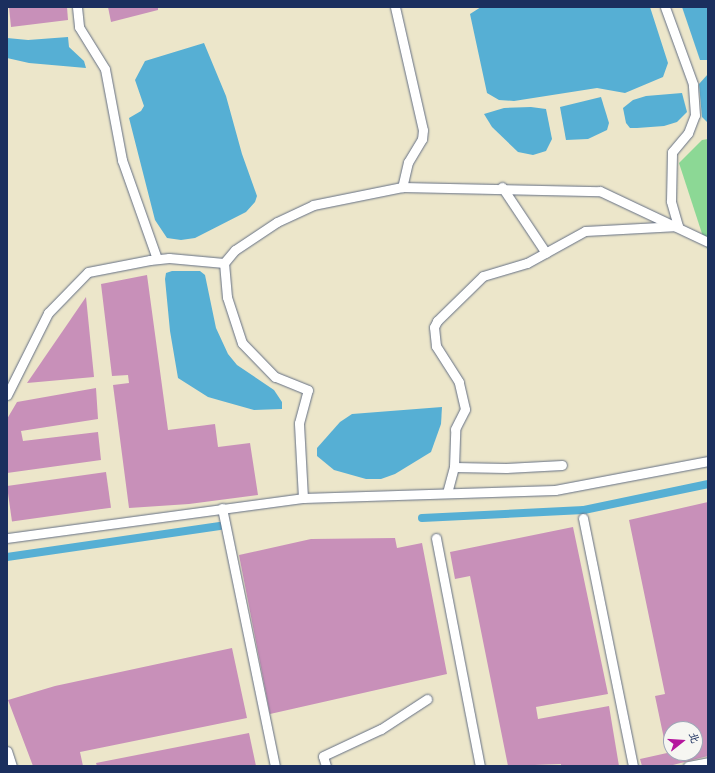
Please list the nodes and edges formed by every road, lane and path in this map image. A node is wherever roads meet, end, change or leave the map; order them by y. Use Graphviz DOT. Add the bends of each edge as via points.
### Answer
graph roads {
  1 [pos="77,7"];
  2 [pos="395,7"];
  3 [pos="665,7"];
  4 [pos="402,187"];
  5 [pos="502,187"];
  6 [pos="678,226"];
  7 [pos="708,242"];
  8 [pos="546,253"];
  9 [pos="157,259"];
  10 [pos="224,263"];
  11 [pos="7,395"];
  12 [pos="708,461"];
  13 [pos="562,465"];
  14 [pos="454,467"];
  15 [pos="447,493"];
  16 [pos="303,498"];
  17 [pos="222,508"];
  18 [pos="583,518"];
  19 [pos="7,538"];
  20 [pos="436,538"];
  21 [pos="427,699"];
  22 [pos="7,751"];
  23 [pos="708,762"];
  24 [pos="12,766"];
  25 [pos="275,766"];
  26 [pos="326,766"];
  27 [pos="480,766"];
  28 [pos="633,766"];
  29 [pos="688,766"];
  1 -- 9 [label="street" via="78,26 105,69 122,160"];
  2 -- 4 [label="street" via="423,130 422,139 408,162"];
  3 -- 6 [label="street" via="692,84 695,115 688,134 672,152 671,201"];
  4 -- 5 [label="street"];
  4 -- 10 [label="street" via="313,205 277,222 235,250"];
  5 -- 6 [label="street" via="600,191"];
  5 -- 8 [label="street"];
  6 -- 7 [label="street"];
  6 -- 8 [label="street" via="585,231"];
  8 -- 14 [label="street" via="527,263 484,276 437,321 434,327 436,346 459,382 465,409 455,429"];
  9 -- 10 [label="street"];
  9 -- 11 [label="street" via="88,272 48,313"];
  10 -- 16 [label="street" via="227,297 242,343 275,377 308,390 299,422"];
  12 -- 15 [label="street" via="555,490"];
  13 -- 14 [label="street"];
  14 -- 15 [label="street"];
  15 -- 16 [label="street"];
  16 -- 17 [label="street"];
  17 -- 19 [label="street"];
  17 -- 25 [label="street"];
  18 -- 28 [label="street"];
  20 -- 27 [label="street"];
  21 -- 26 [label="street" via="381,728 323,756"];
  22 -- 24 [label="street"];
  23 -- 29 [label="street"];
}
